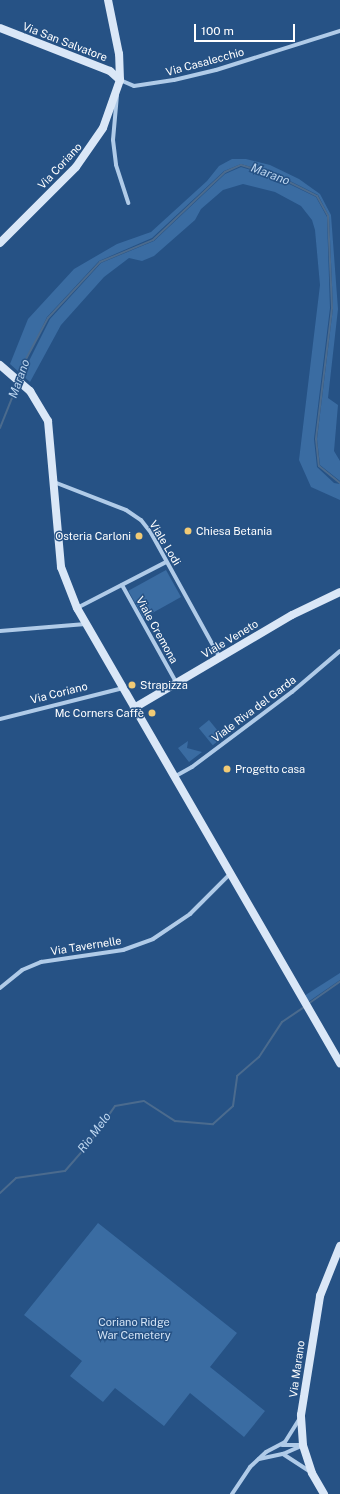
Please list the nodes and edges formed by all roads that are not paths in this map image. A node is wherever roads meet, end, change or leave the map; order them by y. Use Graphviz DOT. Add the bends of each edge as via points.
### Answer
graph roads {
  1 [pos="108,0"];
  2 [pos="0,28"];
  3 [pos="340,31"];
  4 [pos="120,80"];
  5 [pos="116,91"];
  6 [pos="128,202"];
  7 [pos="0,243"];
  8 [pos="2,367"];
  9 [pos="54,482"];
  10 [pos="166,562"];
  11 [pos="122,585"];
  12 [pos="340,592"];
  13 [pos="78,608"];
  14 [pos="86,624"];
  15 [pos="0,631"];
  16 [pos="340,651"];
  17 [pos="220,658"];
  18 [pos="177,684"];
  19 [pos="123,688"];
  20 [pos="134,708"];
  21 [pos="0,719"];
  22 [pos="174,777"];
  23 [pos="230,874"];
  24 [pos="0,988"];
  25 [pos="340,1062"];
  26 [pos="340,1246"];
  27 [pos="301,1415"];
  28 [pos="281,1445"];
  29 [pos="303,1445"];
  30 [pos="282,1454"];
  31 [pos="257,1460"];
  32 [pos="312,1473"];
  33 [pos="232,1494"];
  34 [pos="324,1494"];
  1 -- 4 [label="main road, Via Coriano" via="119,54"];
  2 -- 4 [label="main road, Via San Salvatore" via="110,71"];
  3 -- 4 [label="street, Via Casalecchio" via="216,70 174,80 134,86"];
  4 -- 5 [label="main road, Via Coriano"];
  5 -- 6 [label="street, Via Coriano" via="113,140 116,165"];
  5 -- 7 [label="main road, Via Coriano" via="103,128 90,150"];
  8 -- 9 [label="main road" via="30,391 48,421"];
  9 -- 10 [label="street, Viale Lodi" via="134,514 151,533"];
  9 -- 13 [label="main road" via="61,567"];
  10 -- 11 [label="street"];
  10 -- 17 [label="street, Viale Lodi"];
  11 -- 13 [label="street"];
  11 -- 18 [label="street, Viale Cremona"];
  12 -- 17 [label="main road, Viale Veneto" via="292,615"];
  13 -- 14 [label="main road"];
  14 -- 15 [label="street"];
  14 -- 19 [label="main road"];
  16 -- 22 [label="street, Viale Riva del Garda" via="292,692 192,767"];
  17 -- 18 [label="main road, Viale Veneto"];
  18 -- 20 [label="main road, Viale Veneto"];
  19 -- 20 [label="main road"];
  19 -- 21 [label="street, Via Coriano"];
  20 -- 22 [label="main road"];
  22 -- 23 [label="main road"];
  23 -- 24 [label="street, Via Tavernelle" via="190,914 153,939 123,950 41,962 22,970"];
  23 -- 25 [label="main road"];
  26 -- 27 [label="main road, Via Marano" via="320,1296"];
  27 -- 28 [label="street"];
  27 -- 29 [label="main road, Via Marano"];
  28 -- 29 [label="street"];
  28 -- 31 [label="street"];
  29 -- 30 [label="street"];
  29 -- 32 [label="main road, Via Marano"];
  30 -- 31 [label="street"];
  30 -- 32 [label="street"];
  31 -- 33 [label="street"];
  32 -- 34 [label="main road, Via Marano"];
}
